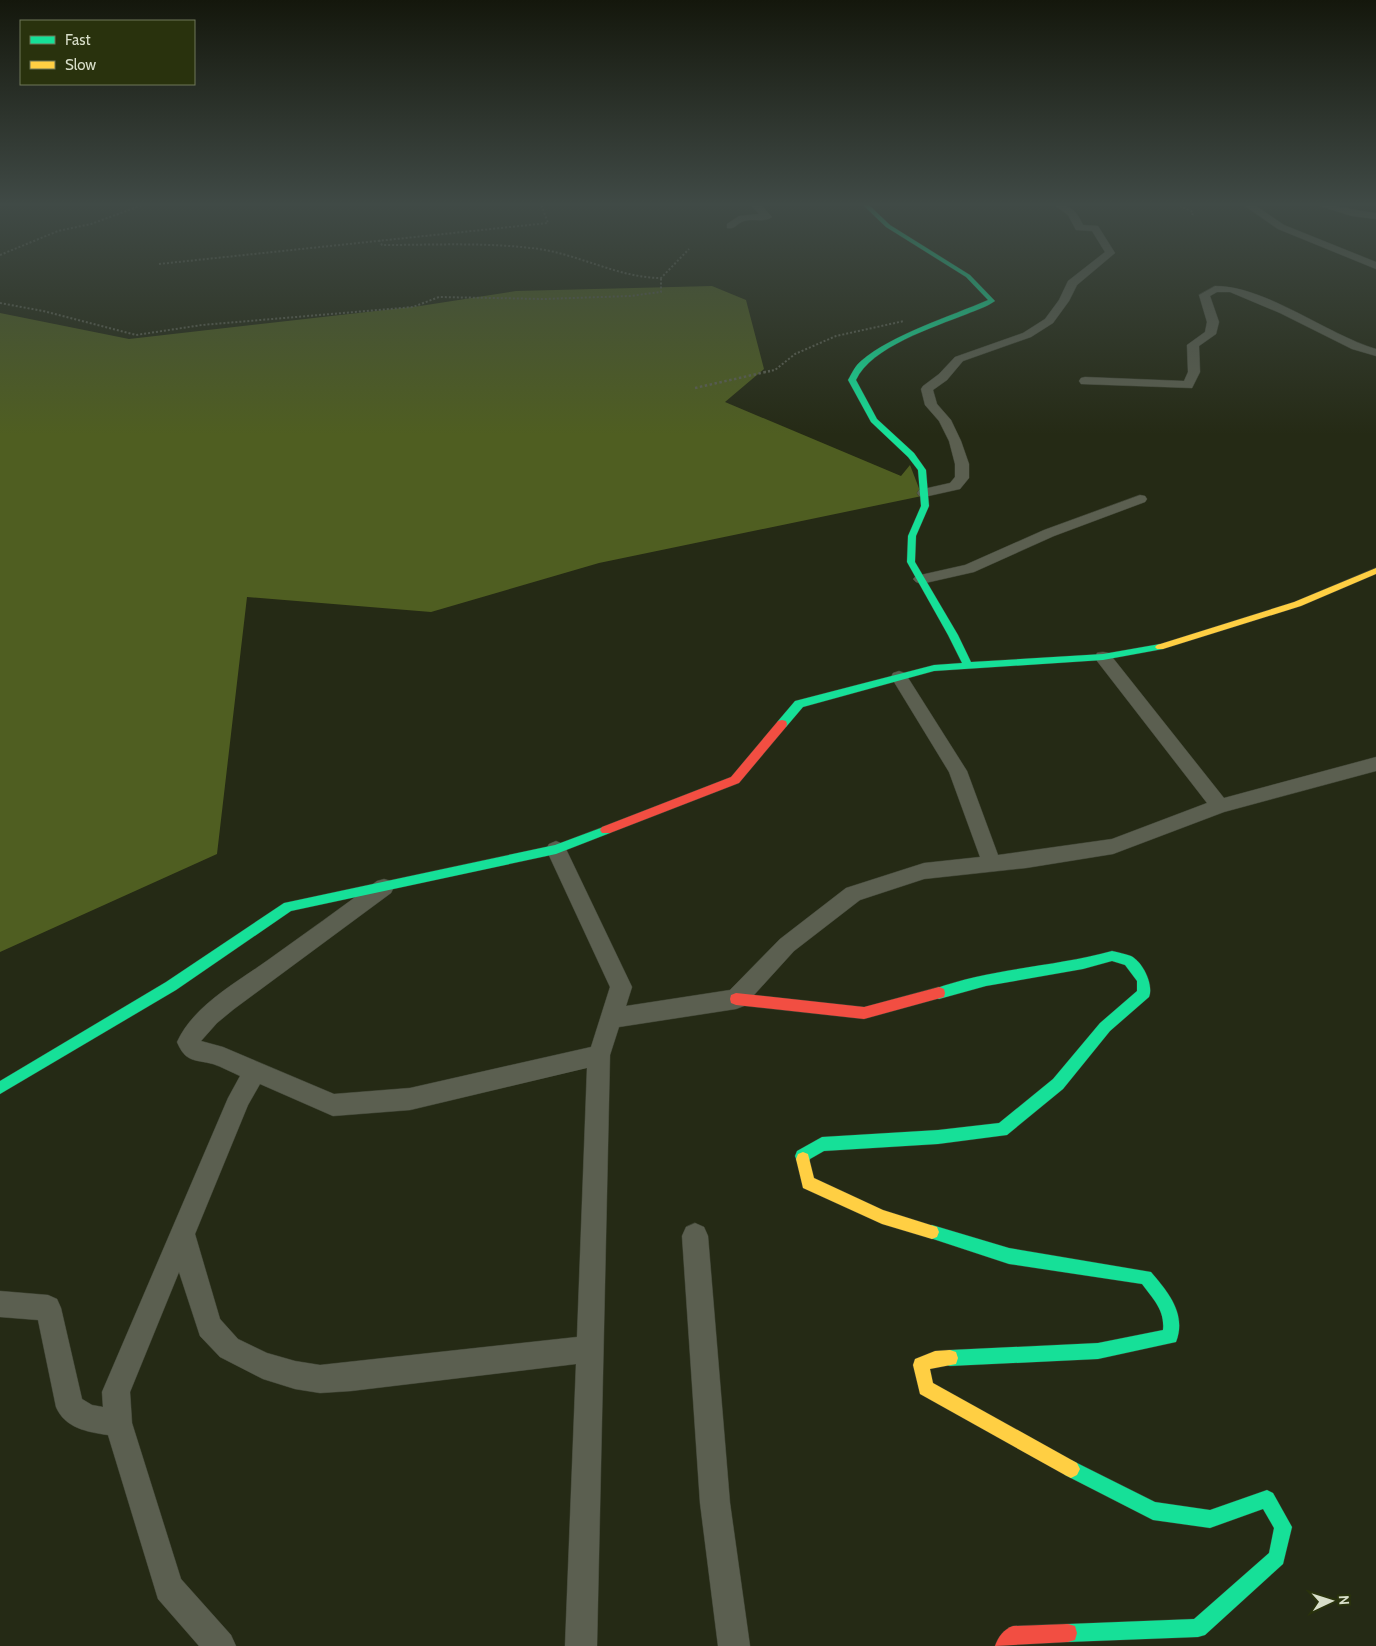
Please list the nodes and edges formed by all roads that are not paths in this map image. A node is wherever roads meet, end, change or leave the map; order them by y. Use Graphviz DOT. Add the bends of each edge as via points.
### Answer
graph roads {
  1 [pos="973,281"];
  2 [pos="1075,281"];
  3 [pos="1376,343"];
  4 [pos="1356,347"];
  5 [pos="1376,354"];
  6 [pos="1086,381"];
  7 [pos="924,494"];
  8 [pos="1140,499"];
  9 [pos="1376,571"];
  10 [pos="921,579"];
  11 [pos="1103,657"];
  12 [pos="968,666"];
  13 [pos="899,678"];
  14 [pos="1376,764"];
  15 [pos="1220,806"];
  16 [pos="556,850"];
  17 [pos="992,864"];
  18 [pos="386,886"];
  19 [pos="736,999"];
  20 [pos="611,1018"];
  21 [pos="599,1055"];
  22 [pos="255,1071"];
  23 [pos="0,1088"];
  24 [pos="182,1234"];
  25 [pos="695,1236"];
  26 [pos="0,1304"];
  27 [pos="590,1350"];
  28 [pos="118,1423"];
  29 [pos="220,1646"];
  30 [pos="581,1646"];
  31 [pos="734,1646"];
  32 [pos="1004,1646"];
  1 -- 7 [label="street" via="992,301 868,359 852,380 874,420 922,470"];
  2 -- 7 [label="street" via="1049,321 1027,335 959,359 928,389 931,405 945,420 955,441 962,464 962,478 955,486"];
  3 -- 4 [label="street"];
  4 -- 5 [label="street"];
  4 -- 6 [label="street" via="1232,289 1215,290 1204,295 1213,322 1210,334 1193,345 1194,372 1188,386"];
  7 -- 10 [label="street" via="925,506 912,536 911,562"];
  8 -- 10 [label="street" via="1049,533 969,569"];
  9 -- 11 [label="street" via="1352,583 1241,622 1159,647"];
  10 -- 12 [label="street"];
  11 -- 12 [label="street"];
  11 -- 15 [label="street"];
  12 -- 13 [label="street" via="934,668"];
  13 -- 16 [label="street" via="799,704 735,780"];
  13 -- 17 [label="street" via="958,771"];
  14 -- 15 [label="street"];
  15 -- 17 [label="street" via="1113,846"];
  16 -- 18 [label="street"];
  16 -- 20 [label="street" via="621,987"];
  17 -- 19 [label="street" via="924,871 853,894 787,945"];
  18 -- 22 [label="street" via="218,1009 196,1029 188,1042 196,1051 215,1054"];
  18 -- 23 [label="street" via="288,907 171,986"];
  19 -- 20 [label="street"];
  19 -- 32 [label="street" via="864,1012 986,980 1112,956 1129,961 1143,979 1144,993 1105,1027 1058,1084 1002,1130 822,1144 802,1156 808,1183 882,1217 1009,1256 1146,1277 1172,1317 1170,1336 1098,1351 935,1359 921,1365 926,1388 1062,1465 1153,1511 1210,1520 1267,1499 1283,1527 1277,1558 1198,1628 1013,1635"];
  20 -- 21 [label="street"];
  21 -- 22 [label="street" via="410,1098 333,1105"];
  21 -- 27 [label="street"];
  22 -- 24 [label="street" via="238,1098"];
  24 -- 27 [label="street" via="209,1326 229,1348 263,1365 295,1375 320,1379 351,1377"];
  24 -- 28 [label="street" via="116,1392"];
  25 -- 31 [label="street" via="715,1503"];
  26 -- 28 [label="street" via="48,1308 70,1407 87,1418"];
  27 -- 30 [label="street"];
  28 -- 29 [label="street" via="169,1588"];
}
